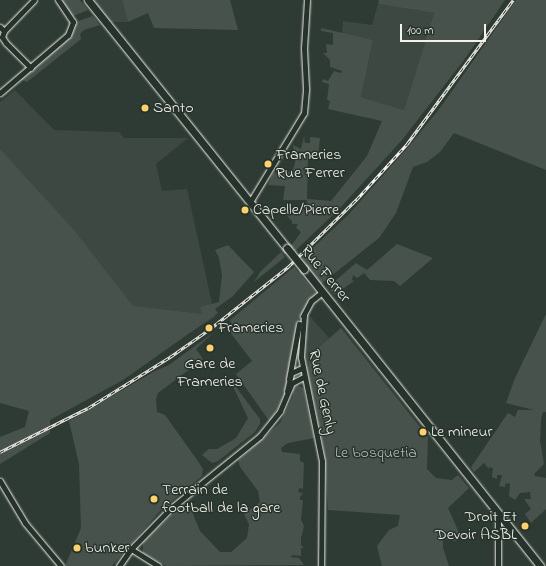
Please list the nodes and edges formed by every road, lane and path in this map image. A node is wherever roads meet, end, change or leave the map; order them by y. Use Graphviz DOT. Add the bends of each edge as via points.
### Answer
graph roads {
  1 [pos="34,0"];
  2 [pos="58,0"];
  3 [pos="88,0"];
  4 [pos="307,0"];
  5 [pos="2,29"];
  6 [pos="31,68"];
  7 [pos="0,93"];
  8 [pos="250,202"];
  9 [pos="322,292"];
  10 [pos="304,315"];
  11 [pos="302,368"];
  12 [pos="304,376"];
  13 [pos="289,379"];
  14 [pos="285,399"];
  15 [pos="0,481"];
  16 [pos="498,513"];
  17 [pos="131,549"];
  18 [pos="61,566"];
  19 [pos="119,566"];
  20 [pos="158,566"];
  21 [pos="321,566"];
  22 [pos="498,566"];
  23 [pos="540,566"];
  1 -- 5 [label="street"];
  2 -- 6 [label="street" via="71,16 70,30 60,43"];
  3 -- 8 [label="main road, Rue Ferrer"];
  4 -- 8 [label="street" via="304,38 305,108 294,132"];
  5 -- 6 [label="street" via="2,37 6,43"];
  6 -- 7 [label="street"];
  8 -- 9 [label="main road, Rue Ferrer, bridge"];
  9 -- 10 [label="street" via="312,301"];
  9 -- 16 [label="main road, Rue Ferrer"];
  10 -- 11 [label="street, Rue de Genly" via="299,346"];
  10 -- 13 [label="street, Rue de Genly" via="295,336"];
  11 -- 12 [label="street, Rue de Genly"];
  11 -- 13 [label="street" via="294,370"];
  12 -- 14 [label="street" via="292,383"];
  12 -- 21 [label="street, Rue de Genly" via="321,454"];
  13 -- 14 [label="street, Rue de Genly"];
  14 -- 17 [label="street" via="270,425 161,518"];
  15 -- 18 [label="street" via="28,528"];
  16 -- 22 [label="street"];
  16 -- 23 [label="main road, Rue Ferrer"];
  17 -- 19 [label="street"];
  17 -- 20 [label="street"];
}
